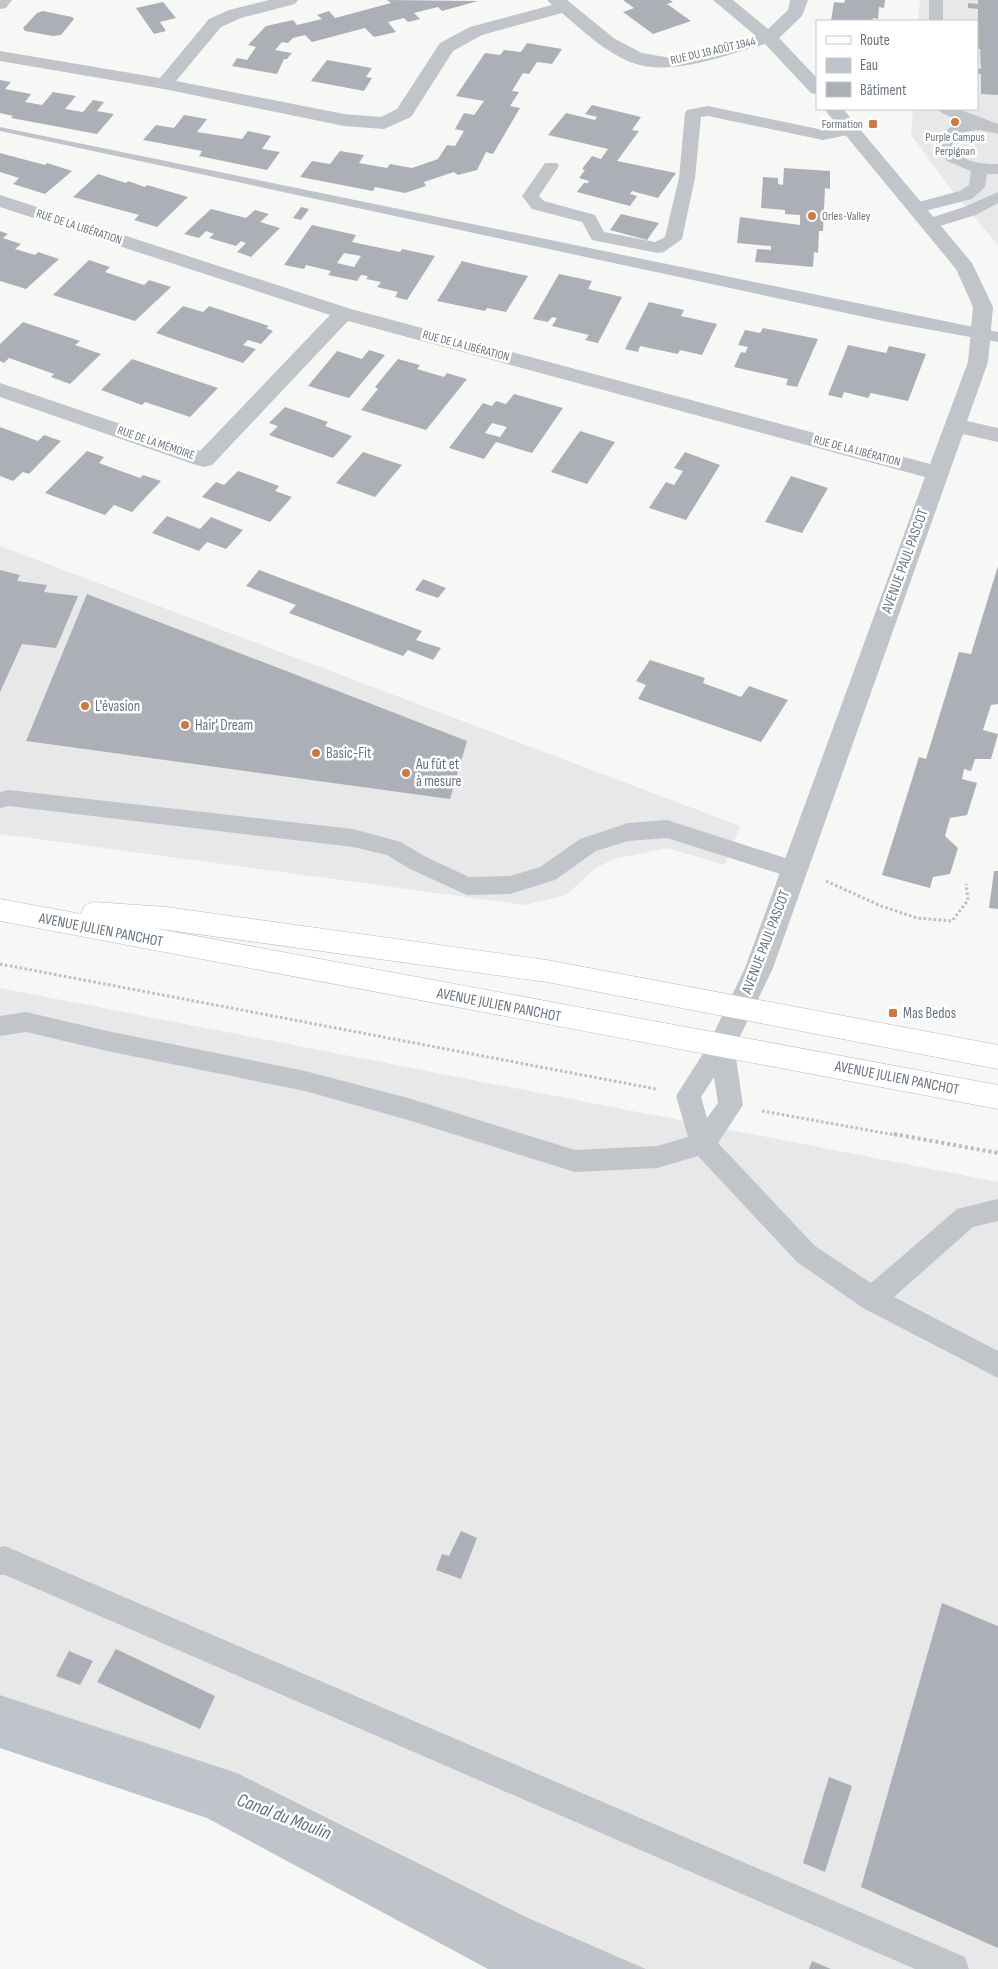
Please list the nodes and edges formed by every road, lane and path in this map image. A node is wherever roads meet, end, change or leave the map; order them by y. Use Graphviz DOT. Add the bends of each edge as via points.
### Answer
graph roads {
  1 [pos="3,0"];
  2 [pos="290,0"];
  3 [pos="722,0"];
  4 [pos="799,0"];
  5 [pos="936,0"];
  6 [pos="0,4"];
  7 [pos="560,4"];
  8 [pos="936,20"];
  9 [pos="769,38"];
  10 [pos="0,56"];
  11 [pos="164,84"];
  12 [pos="816,88"];
  13 [pos="834,110"];
  14 [pos="946,110"];
  15 [pos="948,110"];
  16 [pos="990,127"];
  17 [pos="851,130"];
  18 [pos="950,133"];
  19 [pos="552,166"];
  20 [pos="979,169"];
  21 [pos="998,169"];
  22 [pos="998,196"];
  23 [pos="0,201"];
  24 [pos="924,216"];
  25 [pos="344,313"];
  26 [pos="0,390"];
  27 [pos="954,425"];
  28 [pos="998,435"];
  29 [pos="937,473"];
  30 [pos="3,797"];
  31 [pos="793,869"];
  32 [pos="966,884"];
  33 [pos="0,909"];
  34 [pos="0,964"];
  35 [pos="740,1008"];
  36 [pos="0,1026"];
  37 [pos="722,1045"];
  38 [pos="998,1057"];
  39 [pos="688,1096"];
  40 [pos="998,1098"];
  41 [pos="731,1105"];
  42 [pos="703,1144"];
  43 [pos="998,1153"];
  44 [pos="998,1210"];
  45 [pos="872,1299"];
  46 [pos="998,1365"];
  47 [pos="0,1560"];
  48 [pos="953,1969"];
  1 -- 6 [label="street"];
  2 -- 11 [label="street" via="235,14 215,23"];
  3 -- 9 [label="street"];
  4 -- 9 [label="street" via="796,12"];
  5 -- 8 [label="lane"];
  7 -- 9 [label="street, RUE DU 19 AOÛT 1944" via="609,43 637,58 671,63"];
  7 -- 11 [label="street" via="476,31 446,46 404,113 384,123 344,120"];
  9 -- 12 [label="street"];
  10 -- 11 [label="street"];
  13 -- 17 [label="street, AVENUE PAUL PASCOT"];
  14 -- 18 [label="lane"];
  15 -- 16 [label="lane"];
  16 -- 18 [label="lane" via="965,126"];
  17 -- 19 [label="lane" via="823,135 708,111 693,113 687,178 673,239 658,248 598,236 589,219 538,205 530,196"];
  17 -- 24 [label="street, AVENUE PAUL PASCOT"];
  18 -- 20 [label="lane" via="944,144 948,155"];
  20 -- 21 [label="lane"];
  20 -- 24 [label="lane" via="977,187"];
  22 -- 24 [label="lane" via="970,211"];
  23 -- 25 [label="street, RUE DE LA LIBÉRATION"];
  24 -- 27 [label="street, AVENUE PAUL PASCOT" via="965,267 983,307 978,362"];
  25 -- 26 [label="street, RUE DE LA MÉMOIRE" via="204,460"];
  25 -- 29 [label="street, RUE DE LA LIBÉRATION"];
  27 -- 28 [label="street"];
  27 -- 29 [label="street, AVENUE PAUL PASCOT"];
  29 -- 31 [label="street, AVENUE PAUL PASCOT"];
  30 -- 31 [label="lane" via="354,838 393,848 418,864 467,886 510,885 546,874 588,845 628,832 667,829"];
  31 -- 32 [label="path" via="917,918 952,921 968,900"];
  31 -- 35 [label="street, AVENUE PAUL PASCOT" via="762,960"];
  33 -- 35 [label="main road, AVENUE JULIEN PANCHOT" via="166,918 547,971"];
  33 -- 37 [label="main road, AVENUE JULIEN PANCHOT"];
  34 -- 39 [label="path"];
  35 -- 37 [label="street, AVENUE PAUL PASCOT"];
  35 -- 38 [label="main road, AVENUE JULIEN PANCHOT"];
  36 -- 42 [label="lane" via="26,1022 305,1081 575,1161 657,1157"];
  37 -- 39 [label="lane"];
  37 -- 40 [label="main road, AVENUE JULIEN PANCHOT"];
  37 -- 41 [label="lane"];
  39 -- 42 [label="lane"];
  41 -- 42 [label="lane"];
  41 -- 43 [label="path"];
  42 -- 45 [label="lane" via="806,1254"];
  44 -- 45 [label="lane" via="966,1217"];
  45 -- 46 [label="lane"];
  47 -- 48 [label="lane"];
}
